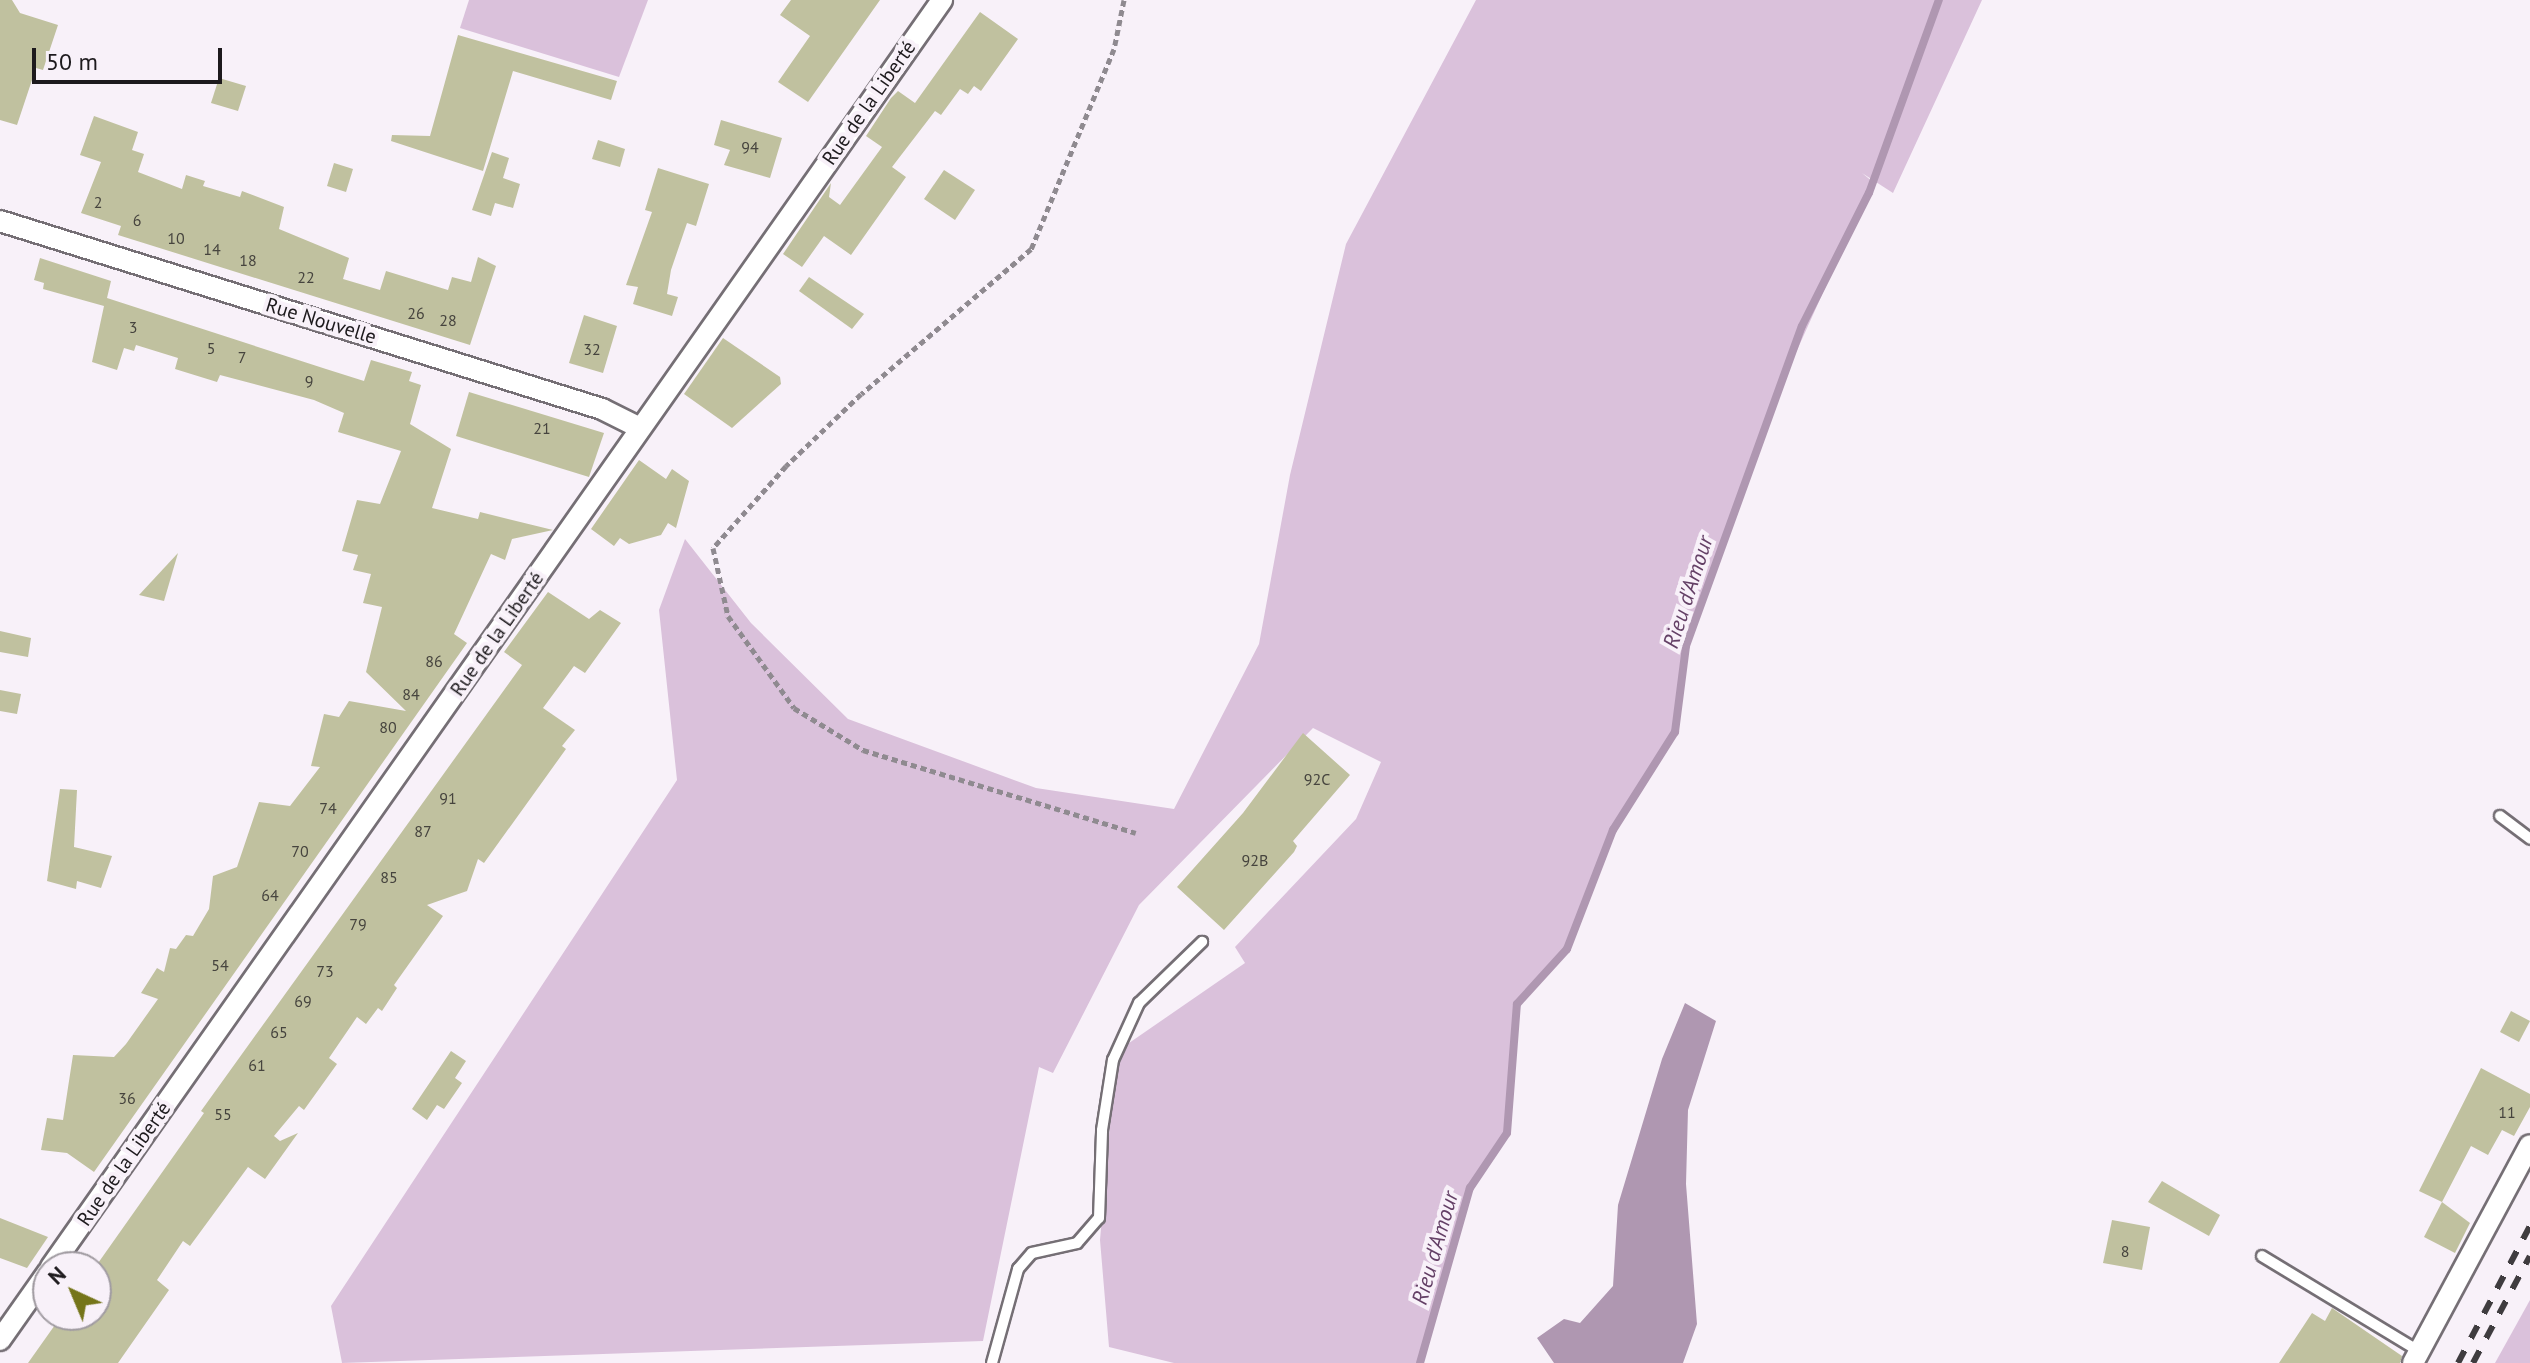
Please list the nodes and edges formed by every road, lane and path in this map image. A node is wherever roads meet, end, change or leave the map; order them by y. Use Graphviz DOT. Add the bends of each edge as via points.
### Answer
graph roads {
  1 [pos="942,0"];
  2 [pos="1124,0"];
  3 [pos="0,221"];
  4 [pos="640,428"];
  5 [pos="2500,816"];
  6 [pos="1136,833"];
  7 [pos="2530,839"];
  8 [pos="1202,942"];
  9 [pos="2530,1145"];
  10 [pos="63,1251"];
  11 [pos="2262,1256"];
  12 [pos="32,1295"];
  13 [pos="0,1340"];
  14 [pos="2416,1357"];
  15 [pos="992,1363"];
  1 -- 4 [label="street, Rue de la Liberté"];
  2 -- 6 [label="path" via="1114,49 1031,249 861,394 786,466 713,548 728,616 794,708 863,750"];
  3 -- 4 [label="street, Rue Nouvelle" via="602,409"];
  4 -- 10 [label="street, Rue de la Liberté"];
  5 -- 7 [label="lane"];
  8 -- 15 [label="lane" via="1139,1003 1113,1060 1102,1130 1099,1218 1077,1243 1032,1253 1018,1269"];
  9 -- 14 [label="street"];
  11 -- 14 [label="lane"];
  12 -- 13 [label="street, Rue de la Liberté"];
}
